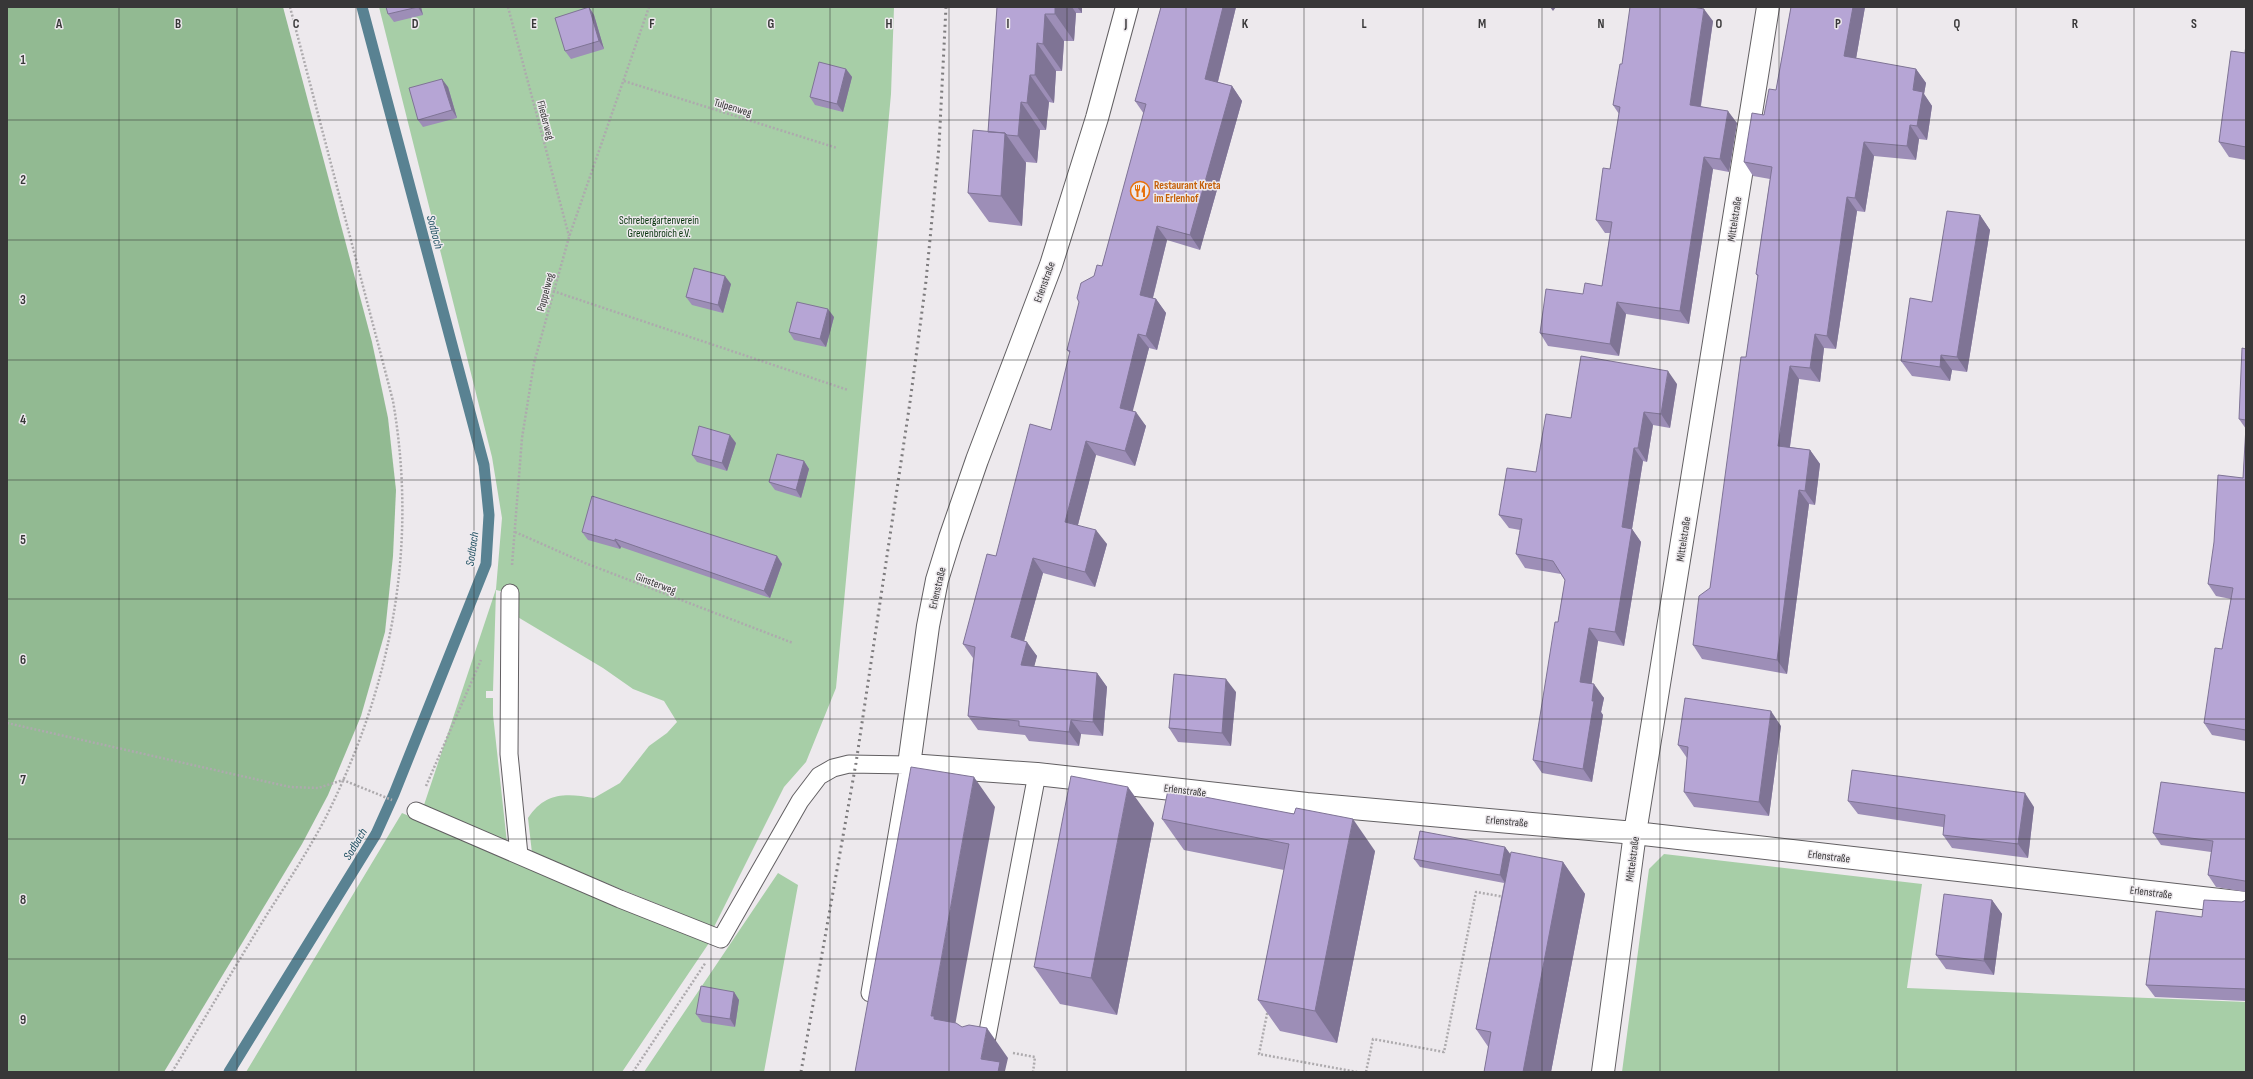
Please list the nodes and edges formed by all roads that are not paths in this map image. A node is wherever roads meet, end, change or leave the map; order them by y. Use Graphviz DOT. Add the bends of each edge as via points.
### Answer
graph roads {
  1 [pos="1127,7"];
  2 [pos="1768,7"];
  3 [pos="510,593"];
  4 [pos="909,765"];
  5 [pos="1037,774"];
  6 [pos="416,811"];
  7 [pos="1636,833"];
  8 [pos="520,855"];
  9 [pos="2246,903"];
  10 [pos="867,1009"];
  11 [pos="985,1047"];
  12 [pos="1603,1072"];
  1 -- 4 [label="street, Erlenstraße" via="1097,118 1053,258 977,460 937,580 928,626"];
  2 -- 7 [label="street, Mittelstraße"];
  3 -- 8 [label="lane" via="509,754"];
  4 -- 5 [label="street, Erlenstraße"];
  4 -- 8 [label="lane" via="849,764 833,768 819,776 800,801 721,939 620,899"];
  4 -- 10 [label="lane"];
  5 -- 7 [label="street, Erlenstraße" via="1307,804"];
  5 -- 11 [label="lane"];
  6 -- 8 [label="lane"];
  7 -- 9 [label="street, Erlenstraße"];
  7 -- 12 [label="street, Mittelstraße"];
}
